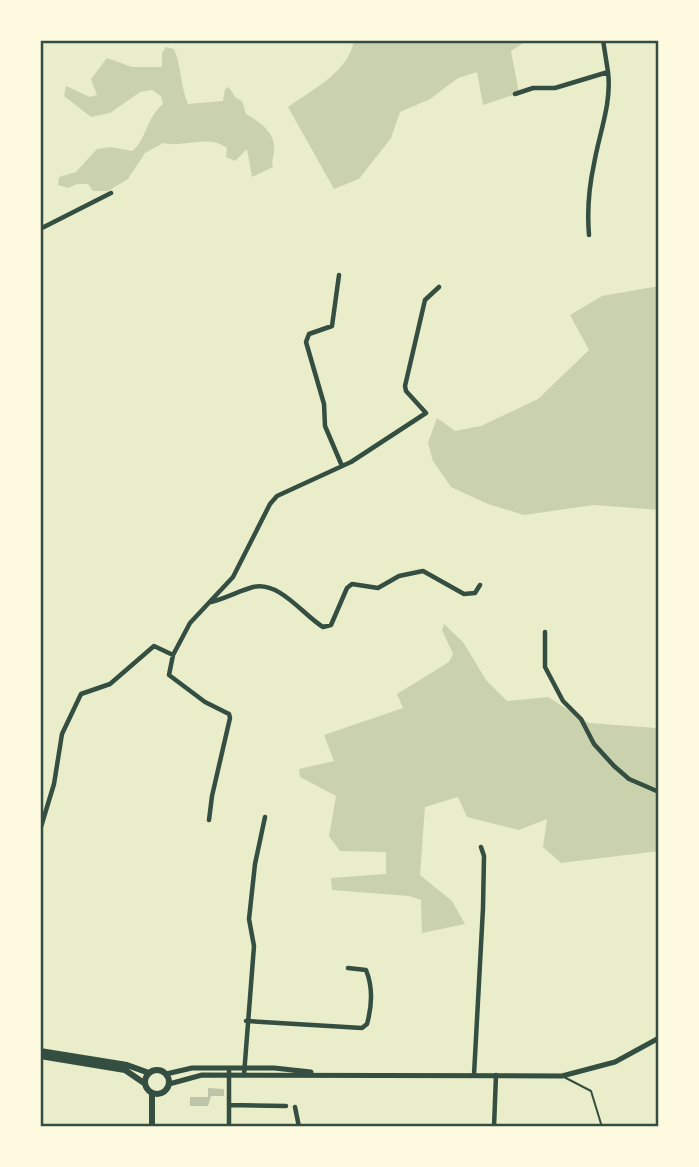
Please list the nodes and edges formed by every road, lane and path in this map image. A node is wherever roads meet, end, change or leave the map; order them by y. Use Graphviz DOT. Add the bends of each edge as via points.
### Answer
graph roads {
  1 [pos="603,40"];
  2 [pos="607,72"];
  3 [pos="515,94"];
  4 [pos="111,193"];
  5 [pos="40,229"];
  6 [pos="589,235"];
  7 [pos="339,275"];
  8 [pos="439,287"];
  9 [pos="342,466"];
  10 [pos="480,585"];
  11 [pos="211,602"];
  12 [pos="545,632"];
  13 [pos="173,655"];
  14 [pos="659,792"];
  15 [pos="265,817"];
  16 [pos="209,820"];
  17 [pos="40,830"];
  18 [pos="481,847"];
  19 [pos="348,968"];
  20 [pos="246,1021"];
  21 [pos="659,1038"];
  22 [pos="40,1051"];
  23 [pos="40,1056"];
  24 [pos="229,1071"];
  25 [pos="244,1072"];
  26 [pos="149,1073"];
  27 [pos="166,1074"];
  28 [pos="474,1075"];
  29 [pos="496,1075"];
  30 [pos="562,1076"];
  31 [pos="144,1083"];
  32 [pos="169,1084"];
  33 [pos="152,1094"];
  34 [pos="229,1104"];
  35 [pos="286,1106"];
  36 [pos="295,1107"];
  37 [pos="152,1127"];
  38 [pos="229,1127"];
  39 [pos="299,1127"];
  40 [pos="494,1127"];
  41 [pos="603,1127"];
  1 -- 2 [label="street"];
  2 -- 3 [label="street"];
  2 -- 6 [label="street" via="610,88 593,165"];
  4 -- 5 [label="street"];
  7 -- 9 [label="street" via="331,326 309,334 306,342 324,404 325,426"];
  8 -- 9 [label="street" via="425,300 405,386 426,413"];
  9 -- 11 [label="street" via="277,496 233,577"];
  10 -- 11 [label="street" via="475,593 464,593 423,571 399,576 378,588 352,583 331,625 323,627 280,593 265,587"];
  11 -- 13 [label="street" via="190,623"];
  12 -- 14 [label="street" via="545,667 563,702 614,766 629,779"];
  13 -- 16 [label="street" via="169,675 230,718"];
  13 -- 17 [label="street" via="154,646 110,684 81,694 62,734"];
  15 -- 20 [label="street" via="249,919 254,946"];
  18 -- 28 [label="street" via="483,908"];
  19 -- 20 [label="street" via="366,970 371,982 370,1012 362,1028"];
  20 -- 25 [label="street"];
  21 -- 30 [label="main road" via="615,1062"];
  22 -- 26 [label="main road"];
  23 -- 31 [label="main road" via="125,1070"];
  24 -- 25 [label="main road"];
  24 -- 27 [label="main road" via="192,1068"];
  24 -- 32 [label="main road"];
  24 -- 34 [label="street"];
  25 -- 28 [label="main road"];
  26 -- 27 [label="main road"];
  26 -- 31 [label="main road"];
  27 -- 32 [label="main road"];
  28 -- 29 [label="main road"];
  29 -- 30 [label="main road"];
  29 -- 40 [label="street"];
  30 -- 41 [label="lane" via="589,1088"];
  31 -- 33 [label="main road"];
  32 -- 33 [label="main road" via="161,1094"];
  33 -- 37 [label="main road"];
  34 -- 35 [label="street"];
  34 -- 38 [label="street"];
  36 -- 39 [label="street"];
}
